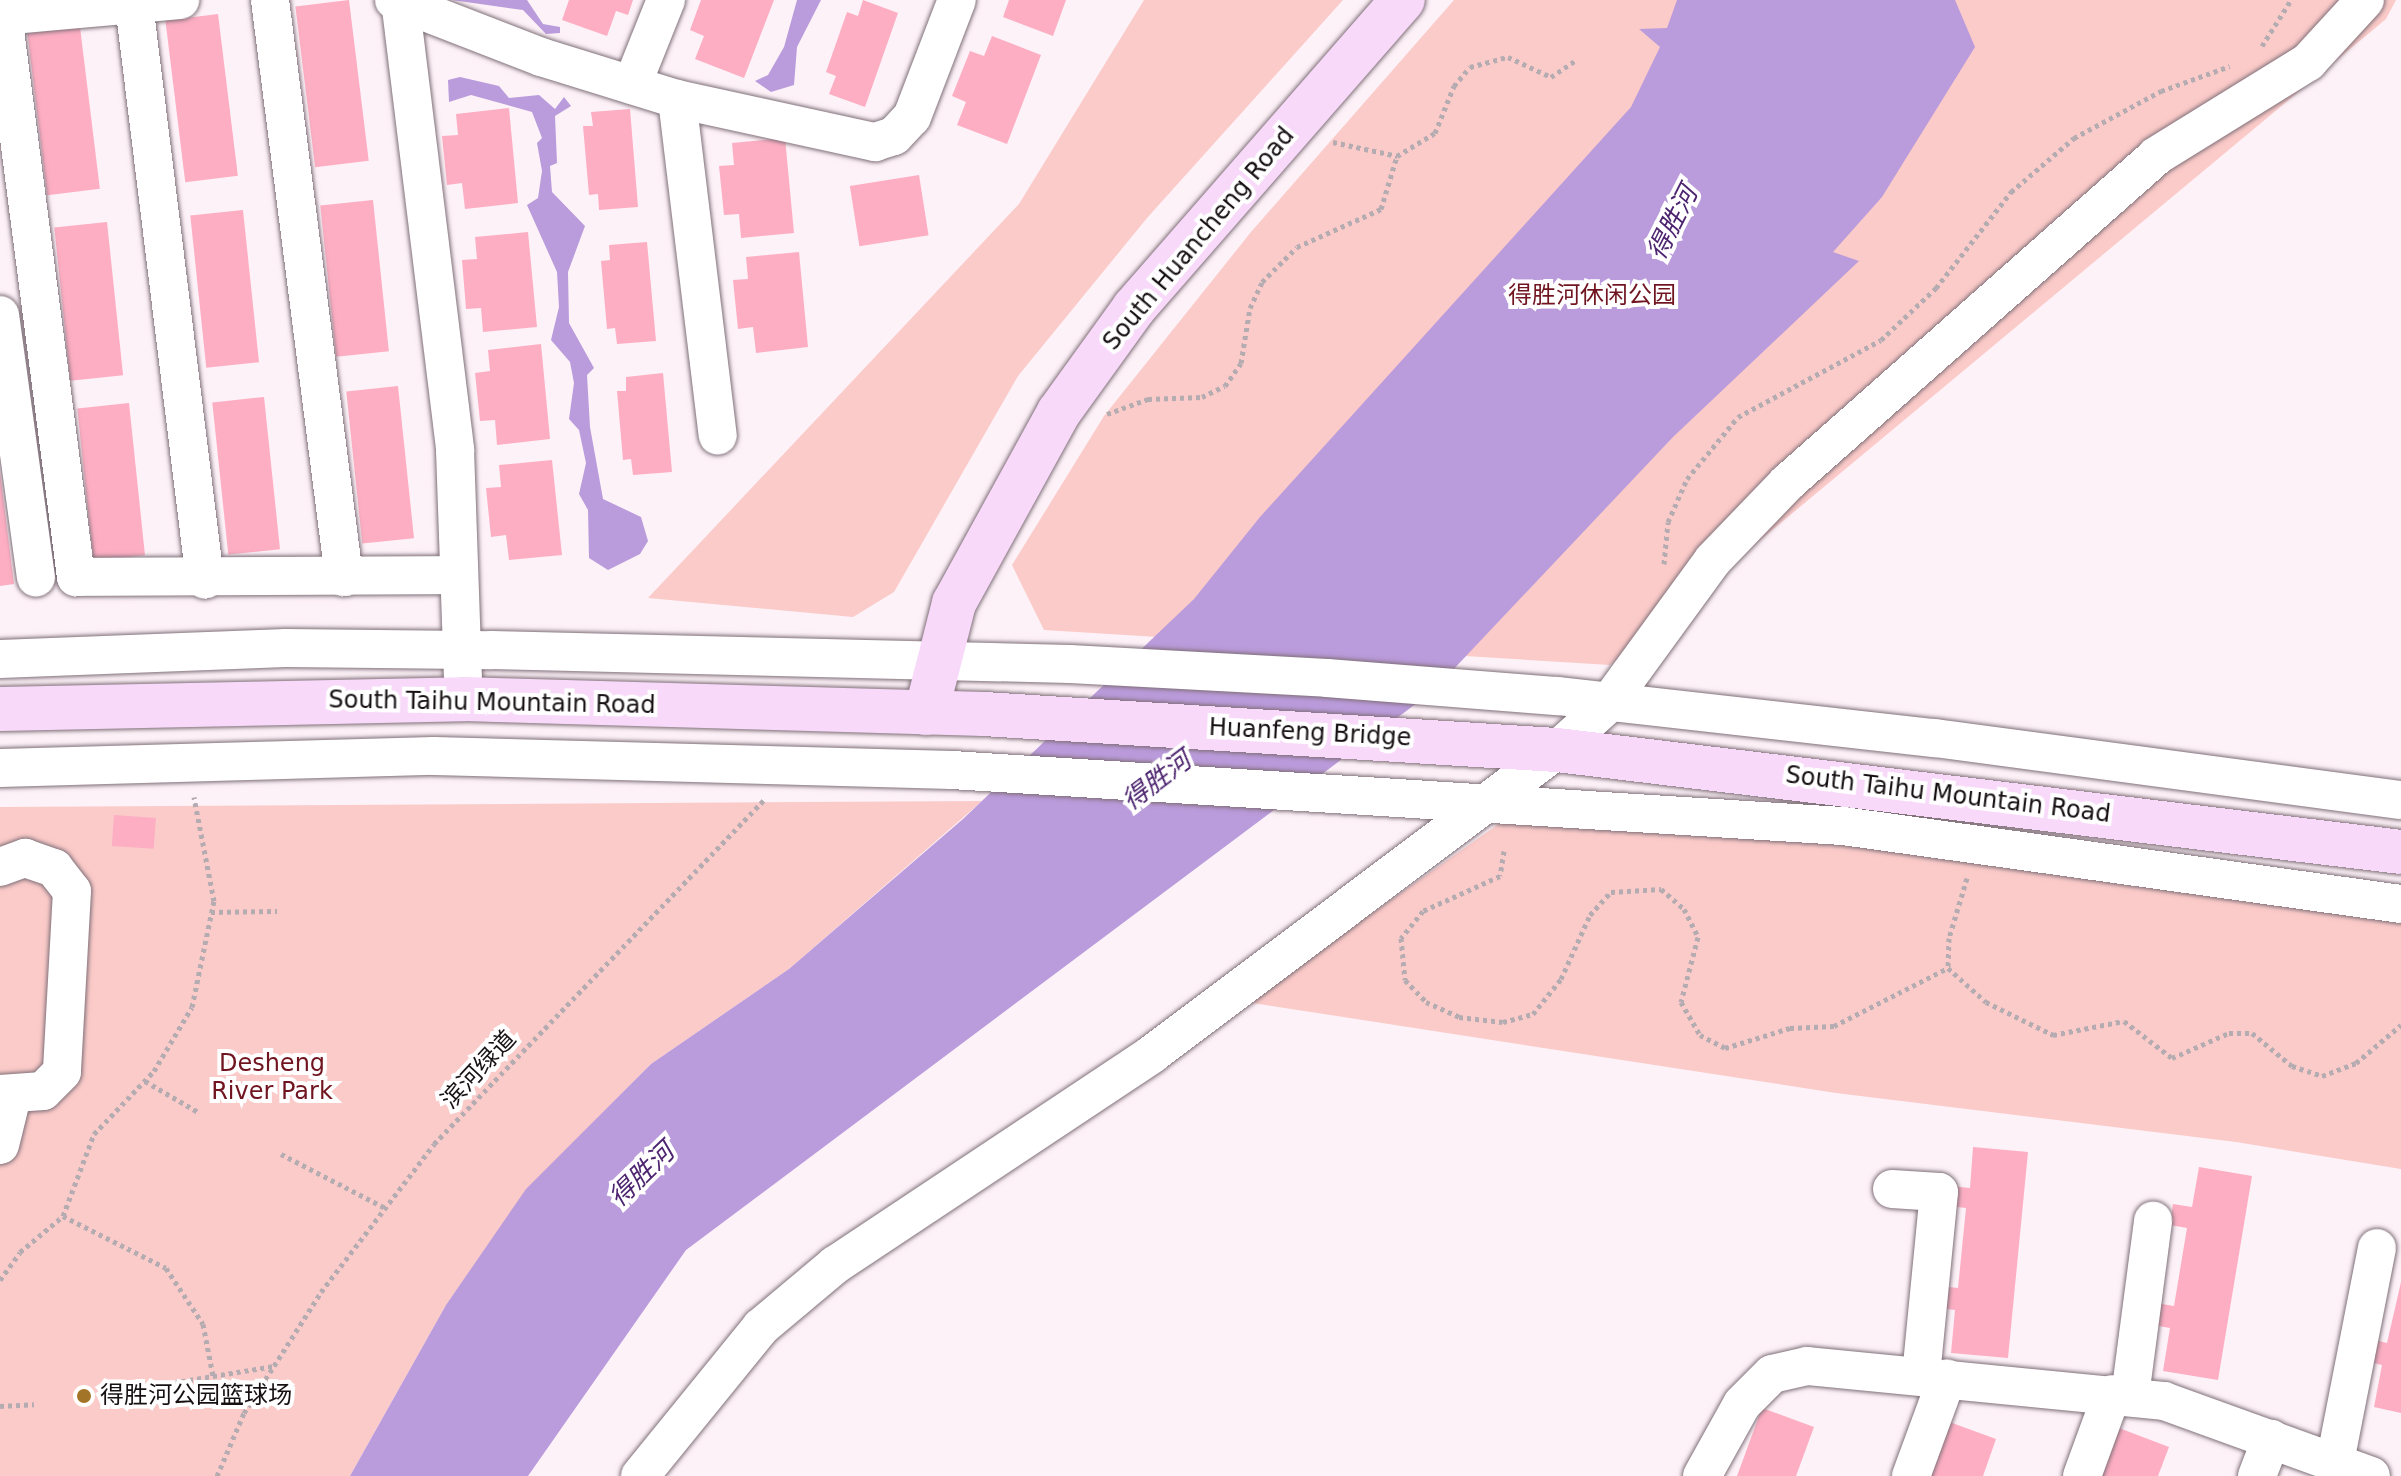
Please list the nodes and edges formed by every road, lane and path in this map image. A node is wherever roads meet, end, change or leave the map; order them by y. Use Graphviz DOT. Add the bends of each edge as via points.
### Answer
graph roads {
  1 [pos="180,0"];
  2 [pos="270,0"];
  3 [pos="666,0"];
  4 [pos="957,0"];
  5 [pos="1403,0"];
  6 [pos="2291,0"];
  7 [pos="2365,0"];
  8 [pos="398,1"];
  9 [pos="134,4"];
  10 [pos="2,15"];
  11 [pos="2254,54"];
  12 [pos="2244,59"];
  13 [pos="1575,61"];
  14 [pos="632,85"];
  15 [pos="677,99"];
  16 [pos="1333,142"];
  17 [pos="1397,156"];
  18 [pos="0,315"];
  19 [pos="1104,416"];
  20 [pos="718,436"];
  21 [pos="458,575"];
  22 [pos="344,577"];
  23 [pos="36,578"];
  24 [pos="205,580"];
  25 [pos="1674,610"];
  26 [pos="462,650"];
  27 [pos="0,659"];
  28 [pos="936,660"];
  29 [pos="464,699"];
  30 [pos="1608,704"];
  31 [pos="0,709"];
  32 [pos="926,713"];
  33 [pos="984,714"];
  34 [pos="1494,744"];
  35 [pos="1557,750"];
  36 [pos="774,765"];
  37 [pos="0,768"];
  38 [pos="194,797"];
  39 [pos="2401,800"];
  40 [pos="1490,803"];
  41 [pos="1977,842"];
  42 [pos="1504,851"];
  43 [pos="2401,852"];
  44 [pos="0,867"];
  45 [pos="2401,904"];
  46 [pos="277,911"];
  47 [pos="211,912"];
  48 [pos="1948,968"];
  49 [pos="2401,1025"];
  50 [pos="145,1081"];
  51 [pos="6,1095"];
  52 [pos="198,1112"];
  53 [pos="0,1145"];
  54 [pos="281,1154"];
  55 [pos="1892,1189"];
  56 [pos="385,1208"];
  57 [pos="63,1216"];
  58 [pos="2153,1221"];
  59 [pos="2377,1248"];
  60 [pos="0,1280"];
  61 [pos="274,1366"];
  62 [pos="213,1376"];
  63 [pos="1934,1377"];
  64 [pos="134,1389"];
  65 [pos="2121,1395"];
  66 [pos="34,1404"];
  67 [pos="0,1406"];
  68 [pos="2271,1439"];
  69 [pos="2335,1462"];
  70 [pos="217,1476"];
  71 [pos="640,1476"];
  72 [pos="1702,1476"];
  73 [pos="1911,1476"];
  74 [pos="2082,1476"];
  75 [pos="2257,1476"];
  76 [pos="2371,1476"];
  1 -- 9 [label="street"];
  2 -- 22 [label="street"];
  3 -- 14 [label="street"];
  4 -- 15 [label="street" via="912,117 894,136 854,140"];
  5 -- 28 [label="main road, South Huancheng Road" via="1134,308 1059,412 954,603"];
  6 -- 11 [label="path"];
  7 -- 25 [label="street" via="2308,62 2156,156 1787,483"];
  8 -- 14 [label="street"];
  8 -- 21 [label="street" via="455,450"];
  9 -- 10 [label="street"];
  9 -- 24 [label="street"];
  10 -- 24 [label="street" via="70,566 87,580"];
  12 -- 25 [label="path" via="2161,91 2074,138 2011,192 1936,288 1881,340 1738,417 1694,469 1668,522 1664,570"];
  13 -- 17 [label="path" via="1551,77 1508,57 1470,67 1454,86 1435,133"];
  14 -- 15 [label="street"];
  15 -- 20 [label="street"];
  16 -- 17 [label="path"];
  17 -- 19 [label="path" via="1381,209 1297,247 1262,282 1250,308 1241,363 1225,386 1202,397 1148,399"];
  18 -- 23 [label="street"];
  21 -- 22 [label="street"];
  21 -- 26 [label="street"];
  22 -- 24 [label="street"];
  25 -- 30 [label="street"];
  26 -- 27 [label="street" via="286,648"];
  26 -- 28 [label="street"];
  26 -- 29 [label="street"];
  28 -- 30 [label="street" via="1070,664 1558,696"];
  28 -- 32 [label="main road, South Huancheng Road"];
  29 -- 31 [label="main road, South Taihu Mountain Road"];
  29 -- 32 [label="main road, South Taihu Mountain Road"];
  30 -- 35 [label="street"];
  30 -- 39 [label="street" via="1966,742"];
  32 -- 33 [label="main road, South Taihu Mountain Road"];
  33 -- 34 [label="main road, Huanfeng Bridge"];
  34 -- 35 [label="main road, South Taihu Mountain Road"];
  35 -- 40 [label="street"];
  35 -- 43 [label="main road, South Taihu Mountain Road"];
  36 -- 37 [label="street" via="434,756"];
  36 -- 40 [label="street" via="952,770"];
  36 -- 56 [label="path, 滨河绿道" via="766,799 434,1144"];
  38 -- 47 [label="path"];
  40 -- 41 [label="street" via="1843,826"];
  40 -- 71 [label="street" via="1152,1054 835,1265 761,1327"];
  41 -- 45 [label="street"];
  41 -- 48 [label="path" via="1949,938"];
  42 -- 48 [label="path" via="1500,876 1423,911 1401,938 1405,980 1426,1002 1459,1017 1503,1022 1533,1014 1561,979 1590,915 1611,892 1661,889 1684,909 1698,937 1681,1002 1700,1035 1725,1048 1790,1028 1834,1026"];
  44 -- 51 [label="street" via="25,858 54,868 72,891 62,1072 43,1091"];
  46 -- 47 [label="path"];
  47 -- 50 [label="path" via="192,1007"];
  48 -- 49 [label="path" via="1986,1002 2053,1035 2124,1021 2172,1058 2240,1032 2262,1038 2292,1066 2331,1075"];
  50 -- 52 [label="path"];
  50 -- 57 [label="path" via="94,1134"];
  51 -- 53 [label="street"];
  54 -- 56 [label="path"];
  55 -- 63 [label="street" via="1939,1192"];
  56 -- 61 [label="path, 滨河绿道"];
  57 -- 60 [label="path" via="20,1252"];
  57 -- 62 [label="path" via="166,1268 203,1324"];
  58 -- 65 [label="street"];
  59 -- 69 [label="street"];
  61 -- 62 [label="path"];
  61 -- 70 [label="path, 滨河绿道" via="244,1413"];
  62 -- 64 [label="path"];
  63 -- 65 [label="street"];
  63 -- 72 [label="street" via="1807,1366 1772,1374 1742,1404"];
  63 -- 73 [label="street"];
  65 -- 68 [label="street" via="2188,1408"];
  65 -- 74 [label="street"];
  66 -- 67 [label="path"];
  68 -- 69 [label="street"];
  68 -- 75 [label="street"];
  69 -- 76 [label="street"];
}
